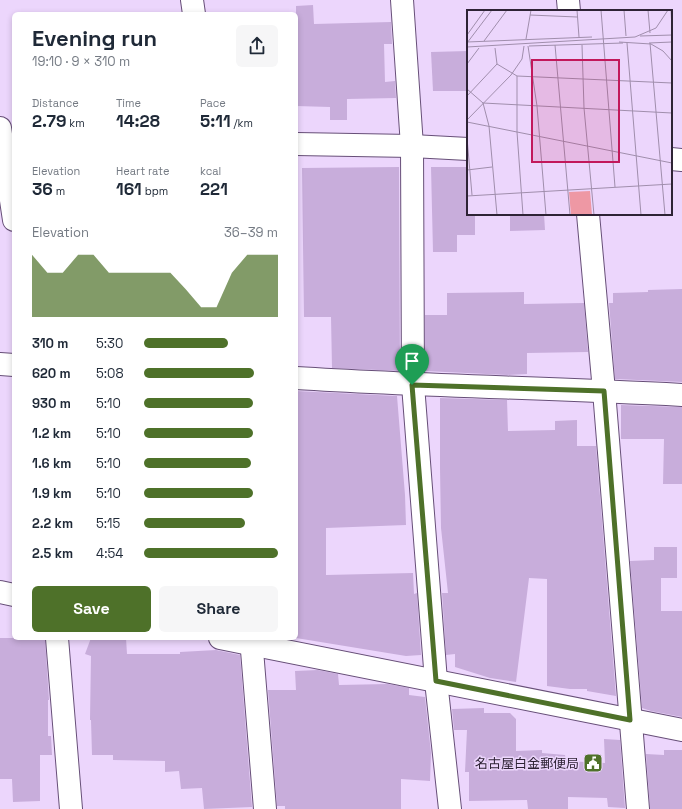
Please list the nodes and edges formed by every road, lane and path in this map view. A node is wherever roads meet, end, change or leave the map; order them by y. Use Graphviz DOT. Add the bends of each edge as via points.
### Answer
graph roads {
  1 [pos="192,0"];
  2 [pos="402,0"];
  3 [pos="568,0"];
  4 [pos="569,10"];
  5 [pos="194,12"];
  6 [pos="4,132"];
  7 [pos="298,144"];
  8 [pos="412,146"];
  9 [pos="467,149"];
  10 [pos="672,159"];
  11 [pos="682,160"];
  12 [pos="12,202"];
  13 [pos="588,215"];
  14 [pos="0,364"];
  15 [pos="12,365"];
  16 [pos="298,378"];
  17 [pos="412,385"];
  18 [pos="604,391"];
  19 [pos="682,395"];
  20 [pos="0,592"];
  21 [pos="12,595"];
  22 [pos="57,640"];
  23 [pos="241,640"];
  24 [pos="252,641"];
  25 [pos="436,681"];
  26 [pos="630,720"];
  27 [pos="682,730"];
  28 [pos="71,809"];
  29 [pos="266,809"];
  30 [pos="450,809"];
  31 [pos="638,809"];
  1 -- 5 [label="street"];
  2 -- 8 [label="street"];
  3 -- 4 [label="street"];
  6 -- 12 [label="street"];
  7 -- 8 [label="street"];
  8 -- 9 [label="street"];
  8 -- 17 [label="street"];
  10 -- 11 [label="street"];
  13 -- 18 [label="street"];
  14 -- 15 [label="street"];
  16 -- 17 [label="street"];
  17 -- 18 [label="street"];
  17 -- 25 [label="street"];
  18 -- 19 [label="street"];
  18 -- 26 [label="street"];
  20 -- 21 [label="street"];
  22 -- 28 [label="street"];
  23 -- 24 [label="street"];
  24 -- 25 [label="street"];
  24 -- 29 [label="street"];
  25 -- 26 [label="street"];
  25 -- 30 [label="street"];
  26 -- 27 [label="street"];
  26 -- 31 [label="street"];
}
